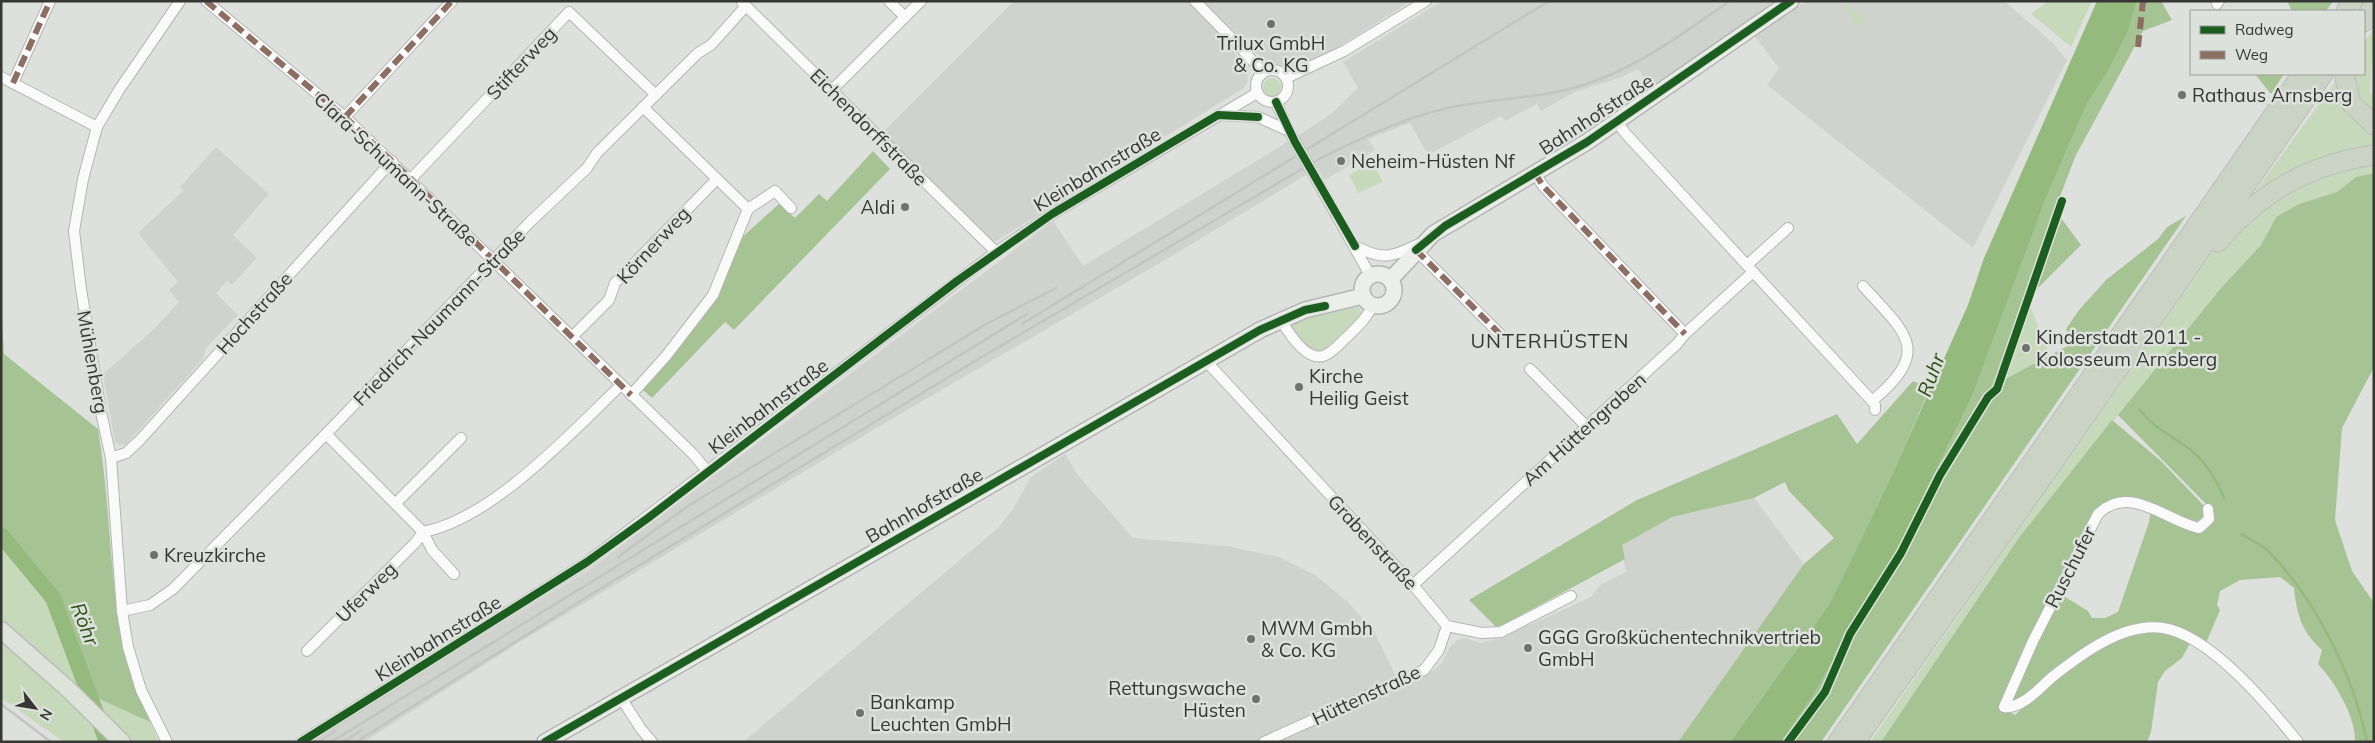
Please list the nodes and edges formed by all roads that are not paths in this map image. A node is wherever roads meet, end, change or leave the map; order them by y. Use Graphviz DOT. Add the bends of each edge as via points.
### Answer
graph roads {
  1 [pos="50,1"];
  2 [pos="180,1"];
  3 [pos="206,1"];
  4 [pos="452,1"];
  5 [pos="889,1"];
  6 [pos="921,1"];
  7 [pos="1196,1"];
  8 [pos="1426,1"];
  9 [pos="1791,1"];
  10 [pos="2374,3"];
  11 [pos="743,4"];
  12 [pos="2365,15"];
  13 [pos="905,17"];
  14 [pos="2365,20"];
  15 [pos="1263,73"];
  16 [pos="2301,75"];
  17 [pos="2322,75"];
  18 [pos="2344,75"];
  19 [pos="1,77"];
  20 [pos="1286,78"];
  21 [pos="12,83"];
  22 [pos="832,90"];
  23 [pos="1258,93"];
  24 [pos="656,95"];
  25 [pos="1276,102"];
  26 [pos="643,106"];
  27 [pos="1218,115"];
  28 [pos="345,117"];
  29 [pos="1617,122"];
  30 [pos="2374,125"];
  31 [pos="97,127"];
  32 [pos="1289,131"];
  33 [pos="2374,155"];
  34 [pos="392,161"];
  35 [pos="1535,173"];
  36 [pos="411,179"];
  37 [pos="717,179"];
  38 [pos="748,208"];
  39 [pos="791,208"];
  40 [pos="1788,228"];
  41 [pos="1355,246"];
  42 [pos="1420,246"];
  43 [pos="996,252"];
  44 [pos="493,262"];
  45 [pos="1750,268"];
  46 [pos="1370,276"];
  47 [pos="1391,279"];
  48 [pos="1863,286"];
  49 [pos="1368,301"];
  50 [pos="2158,310"];
  51 [pos="1281,320"];
  52 [pos="1500,334"];
  53 [pos="1685,334"];
  54 [pos="573,336"];
  55 [pos="1206,361"];
  56 [pos="1530,370"];
  57 [pos="621,385"];
  58 [pos="631,395"];
  59 [pos="1587,427"];
  60 [pos="326,434"];
  61 [pos="461,438"];
  62 [pos="111,458"];
  63 [pos="708,472"];
  64 [pos="396,503"];
  65 [pos="2208,509"];
  66 [pos="423,532"];
  67 [pos="454,574"];
  68 [pos="1413,585"];
  69 [pos="1571,596"];
  70 [pos="122,611"];
  71 [pos="1447,626"];
  72 [pos="4,632"];
  73 [pos="306,651"];
  74 [pos="621,698"];
  75 [pos="122,742"];
  76 [pos="167,742"];
  77 [pos="301,742"];
  78 [pos="545,742"];
  79 [pos="652,742"];
  80 [pos="1264,742"];
  81 [pos="1838,742"];
  82 [pos="1855,742"];
  83 [pos="2298,742"];
  1 -- 21 [label="street"];
  2 -- 31 [label="street, Mühlenberg"];
  3 -- 28 [label="street, Clara-Schumann-Straße"];
  4 -- 28 [label="street"];
  5 -- 13 [label="street"];
  6 -- 13 [label="street"];
  7 -- 15 [label="street"];
  8 -- 20 [label="street" via="1344,51"];
  9 -- 29 [label="street, Bahnhofstraße"];
  10 -- 12 [label="highway"];
  10 -- 14 [label="highway"];
  11 -- 22 [label="street, Eichendorffstraße"];
  11 -- 24 [label="street, Friedrich-Naumann-Straße" via="711,45 698,53"];
  13 -- 22 [label="street"];
  15 -- 20 [label="street" via="1275,70"];
  15 -- 23 [label="street" via="1256,85"];
  16 -- 81 [label="highway"];
  17 -- 50 [label="highway"];
  18 -- 30 [label="highway" via="2351,103"];
  19 -- 21 [label="street"];
  20 -- 25 [label="street" via="1286,94"];
  21 -- 31 [label="street"];
  22 -- 43 [label="street, Eichendorffstraße"];
  23 -- 25 [label="street" via="1263,100"];
  23 -- 27 [label="street, Kleinbahnstraße"];
  24 -- 26 [label="street, Friedrich-Naumann-Straße"];
  24 -- 36 [label="street, Stifterweg" via="569,12"];
  25 -- 32 [label="street"];
  26 -- 37 [label="street"];
  26 -- 44 [label="street, Friedrich-Naumann-Straße"];
  27 -- 32 [label="street" via="1258,117"];
  27 -- 43 [label="street, Kleinbahnstraße" via="1052,214"];
  28 -- 34 [label="street, Clara-Schumann-Straße"];
  29 -- 35 [label="street, Bahnhofstraße"];
  29 -- 45 [label="street"];
  31 -- 62 [label="street, Mühlenberg" via="82,178 74,231 80,289"];
  32 -- 41 [label="street"];
  33 -- 50 [label="highway" via="2323,166 2270,193 2224,235 2180,289"];
  34 -- 36 [label="street, Clara-Schumann-Straße"];
  34 -- 62 [label="street, Hochstraße" via="139,441 126,453"];
  35 -- 42 [label="street, Bahnhofstraße" via="1445,226"];
  35 -- 53 [label="street" via="1543,186"];
  36 -- 44 [label="street, Clara-Schumann-Straße"];
  37 -- 38 [label="street"];
  37 -- 54 [label="street, Körnerweg" via="615,283 609,300"];
  38 -- 39 [label="street" via="775,191"];
  38 -- 58 [label="street" via="713,295"];
  40 -- 45 [label="street, Am Hüttengraben"];
  41 -- 42 [label="street" via="1375,255 1390,257"];
  41 -- 46 [label="street"];
  42 -- 47 [label="street, Bahnhofstraße"];
  42 -- 52 [label="street"];
  43 -- 63 [label="street, Kleinbahnstraße"];
  44 -- 54 [label="street, Clara-Schumann-Straße"];
  44 -- 60 [label="street, Friedrich-Naumann-Straße"];
  45 -- 48 [label="street" via="1873,406 1903,371 1909,353 1903,330"];
  45 -- 53 [label="street, Am Hüttengraben"];
  46 -- 47 [label="street" via="1378,273"];
  46 -- 49 [label="street, Bahnhofstraße" via="1362,287"];
  47 -- 49 [label="street, Bahnhofstraße" via="1394,290 1391,300 1382,306"];
  49 -- 51 [label="street, Bahnhofstraße" via="1305,310"];
  49 -- 51 [label="street, Bahnhofstraße" via="1364,321 1323,356 1307,352"];
  50 -- 82 [label="highway"];
  51 -- 55 [label="street, Bahnhofstraße"];
  53 -- 59 [label="street, Am Hüttengraben"];
  54 -- 57 [label="street, Clara-Schumann-Straße"];
  55 -- 68 [label="street, Grabenstraße"];
  55 -- 74 [label="street, Bahnhofstraße"];
  56 -- 59 [label="street"];
  57 -- 58 [label="street, Clara-Schumann-Straße"];
  57 -- 66 [label="street" via="516,483 465,516 439,529"];
  58 -- 63 [label="street, Clara-Schumann-Straße"];
  59 -- 68 [label="street, Am Hüttengraben"];
  60 -- 64 [label="street"];
  60 -- 70 [label="street, Friedrich-Naumann-Straße" via="173,589 150,605"];
  61 -- 64 [label="street"];
  62 -- 70 [label="street, Mühlenberg"];
  63 -- 77 [label="street, Kleinbahnstraße" via="549,588"];
  64 -- 66 [label="street"];
  65 -- 83 [label="street, Ruschufer" via="2209,519 2196,528 2151,508 2128,502 2116,502 2098,514 2033,641 2004,707 2012,708 2020,703 2069,664 2105,641 2138,630 2163,628 2194,641 2220,658"];
  66 -- 67 [label="street" via="432,550"];
  66 -- 73 [label="street, Uferweg" via="415,544"];
  68 -- 71 [label="street, Grabenstraße"];
  69 -- 71 [label="street" via="1501,632 1482,633"];
  70 -- 76 [label="street, Mühlenberg" via="128,647 141,690"];
  71 -- 80 [label="street, Hüttenstraße" via="1439,650 1424,670"];
  72 -- 75 [label="main road"];
  74 -- 78 [label="street, Bahnhofstraße"];
  74 -- 79 [label="street"];
}
